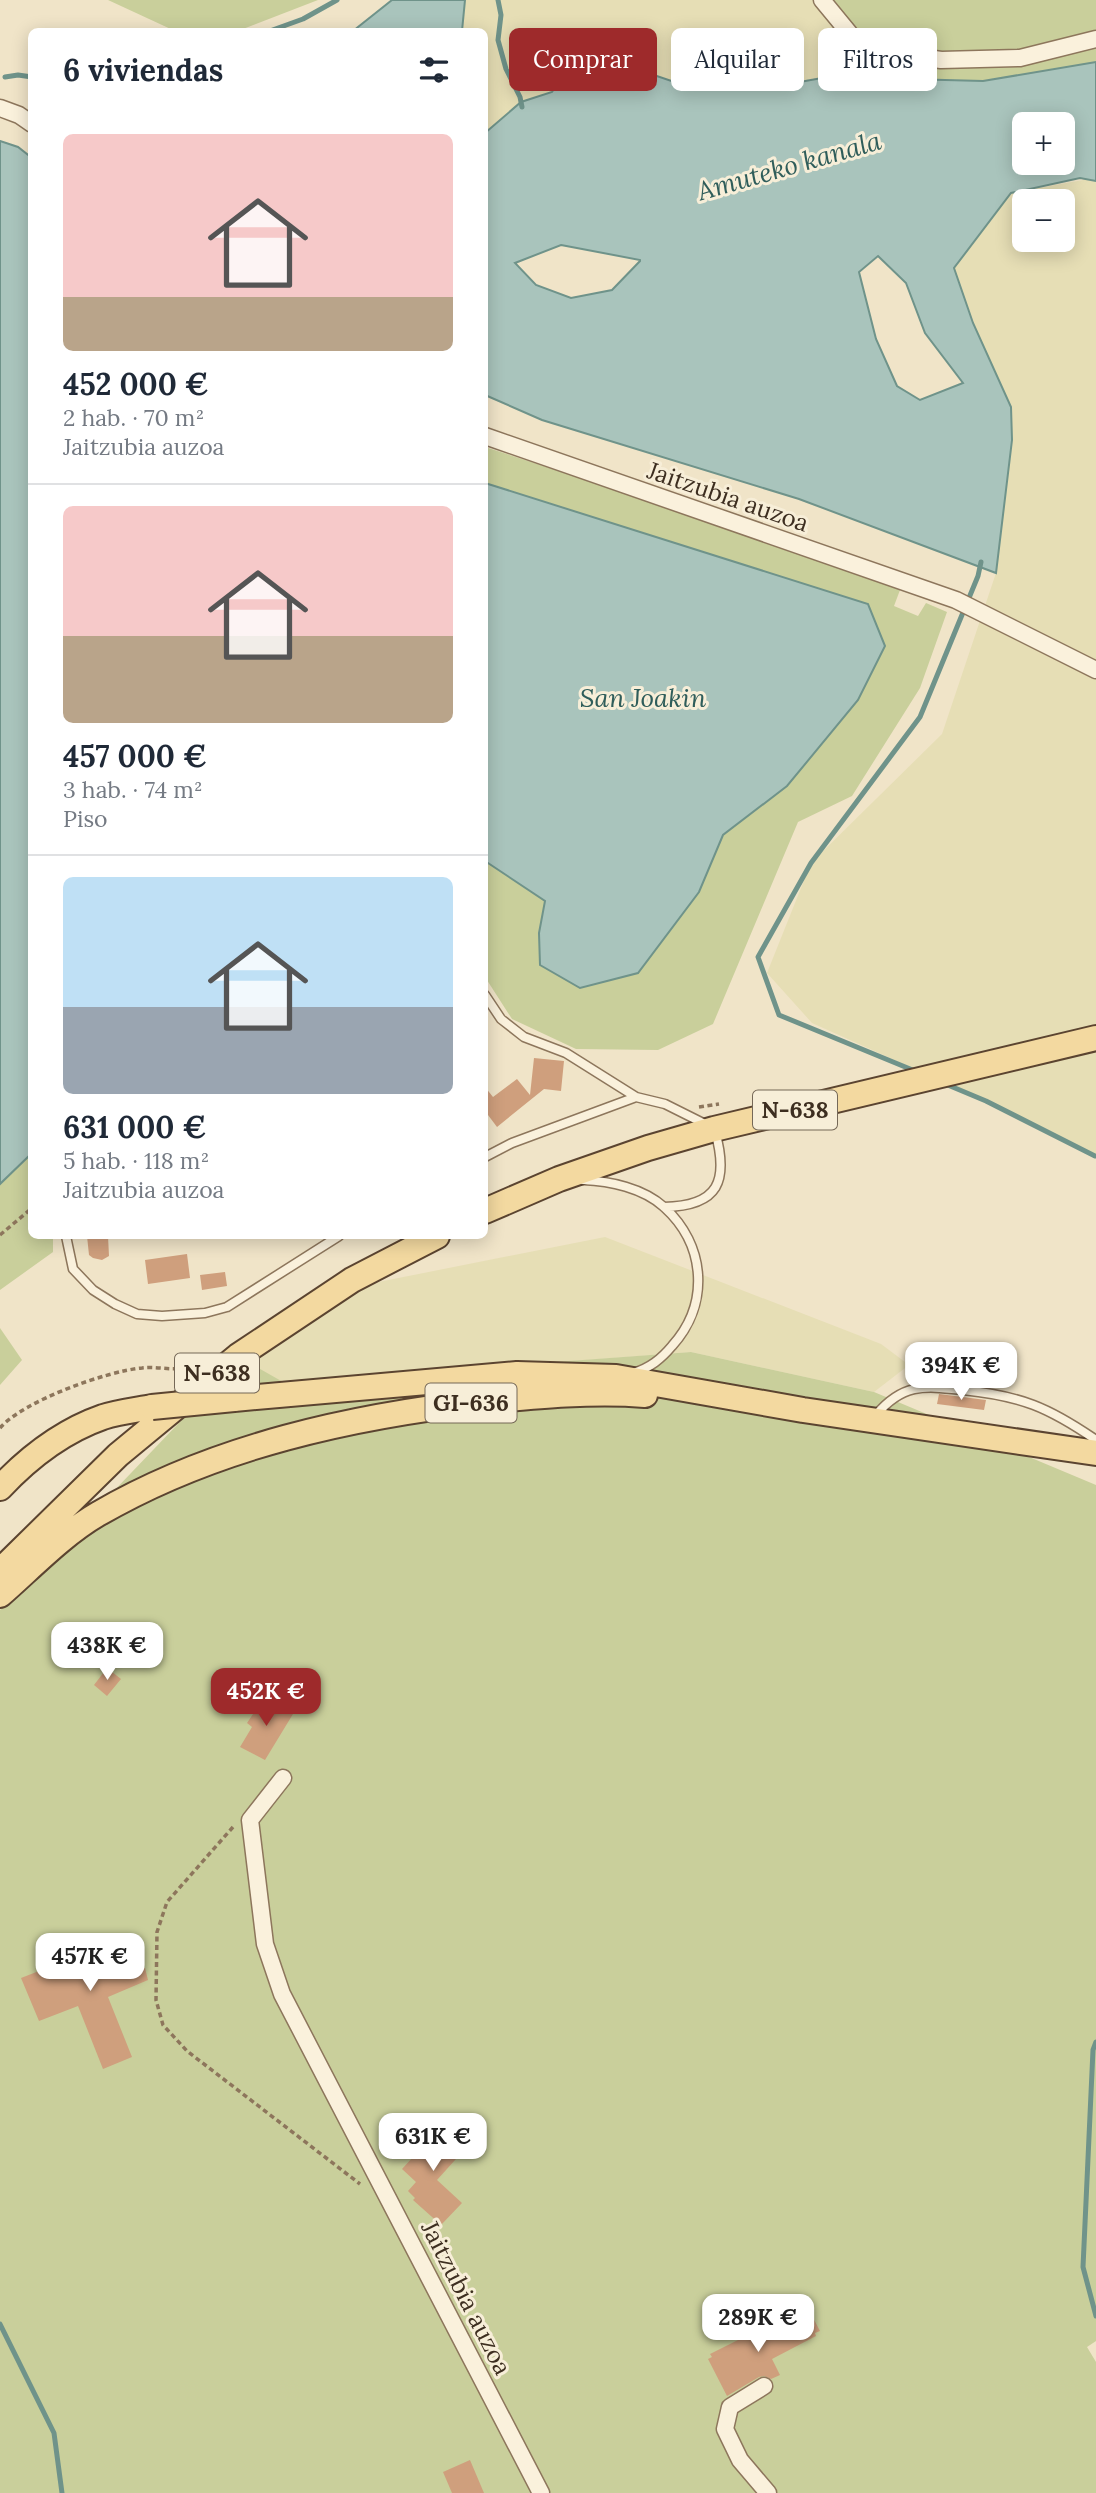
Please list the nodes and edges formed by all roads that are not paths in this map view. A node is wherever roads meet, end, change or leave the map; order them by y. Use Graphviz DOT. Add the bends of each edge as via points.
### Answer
graph roads {
  1 [pos="822,0"];
  2 [pos="1096,39"];
  3 [pos="0,108"];
  4 [pos="28,122"];
  5 [pos="488,437"];
  6 [pos="1096,670"];
  7 [pos="488,1000"];
  8 [pos="1096,1038"];
  9 [pos="636,1097"];
  10 [pos="714,1129"];
  11 [pos="488,1155"];
  12 [pos="559,1179"];
  13 [pos="664,1207"];
  14 [pos="488,1210"];
  15 [pos="67,1239"];
  16 [pos="334,1239"];
  17 [pos="431,1239"];
  18 [pos="616,1377"];
  19 [pos="803,1410"];
  20 [pos="872,1420"];
  21 [pos="1096,1440"];
  22 [pos="1096,1453"];
  23 [pos="0,1488"];
  24 [pos="8,1564"];
  25 [pos="0,1577"];
  26 [pos="0,1595"];
  27 [pos="283,1778"];
  28 [pos="764,2386"];
  29 [pos="541,2493"];
  30 [pos="768,2493"];
  1 -- 2 [label="street" via="855,40 873,50 941,60 1020,58"];
  3 -- 4 [label="street"];
  5 -- 6 [label="street, Jaitzubia auzoa" via="956,600"];
  7 -- 9 [label="lane" via="501,1019 524,1037 566,1053"];
  8 -- 10 [label="main road, N-638"];
  9 -- 10 [label="lane" via="665,1104"];
  9 -- 11 [label="lane"];
  10 -- 12 [label="main road, N-638"];
  10 -- 13 [label="lane" via="721,1153 718,1186 707,1197"];
  12 -- 13 [label="lane" via="625,1187"];
  12 -- 14 [label="main road, N-638"];
  13 -- 18 [label="lane" via="691,1244 699,1274 697,1303 684,1333 660,1360"];
  15 -- 16 [label="lane" via="72,1269 93,1290 137,1314 162,1316 227,1307"];
  17 -- 24 [label="main road, N-638" via="352,1280 238,1356 118,1455"];
  18 -- 19 [label="main road, GI-636"];
  18 -- 23 [label="main road, GI-636, bridge" via="517,1374 152,1407 105,1416 68,1432 34,1455"];
  19 -- 20 [label="main road, GI-636"];
  19 -- 26 [label="main road, GI-636" via="635,1394 547,1395 363,1419 260,1445 150,1485 95,1516"];
  20 -- 21 [label="lane" via="902,1392 926,1386 1028,1401"];
  20 -- 22 [label="main road, GI-636"];
  24 -- 25 [label="main road, N-638"];
  27 -- 29 [label="street, Jaitzubia auzoa" via="250,1821 265,1944 282,1994"];
  28 -- 30 [label="street" via="730,2407 725,2429 740,2460"];
}
